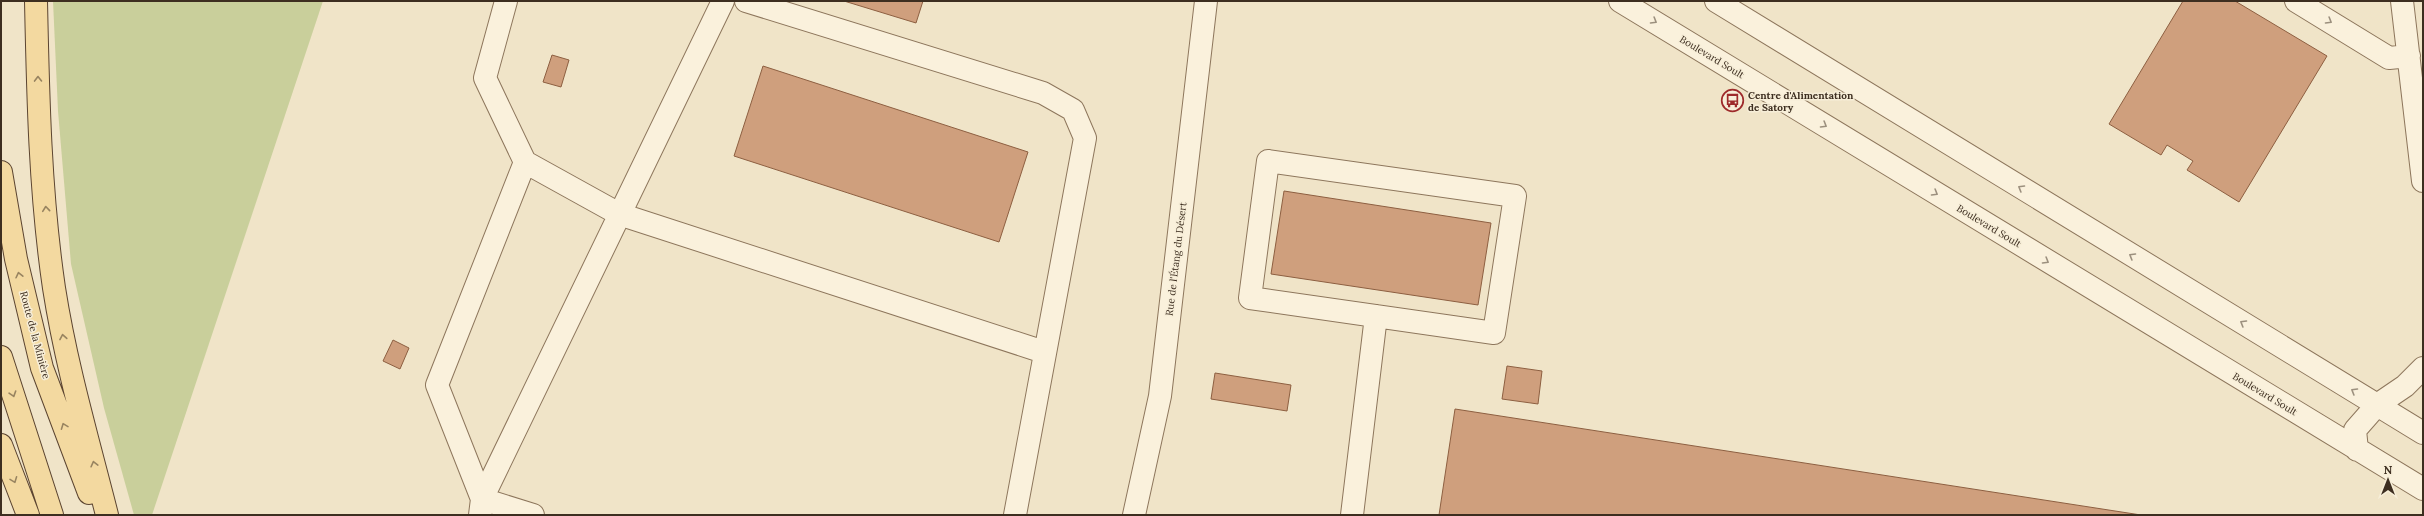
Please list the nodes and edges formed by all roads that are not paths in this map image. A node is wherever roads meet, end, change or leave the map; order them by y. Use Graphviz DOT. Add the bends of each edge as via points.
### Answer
graph roads {
  1 [pos="36,1"];
  2 [pos="506,1"];
  3 [pos="723,1"];
  4 [pos="746,1"];
  5 [pos="1206,1"];
  6 [pos="1620,1"];
  7 [pos="1716,1"];
  8 [pos="2296,1"];
  9 [pos="2402,1"];
  10 [pos="2409,56"];
  11 [pos="525,162"];
  12 [pos="1,172"];
  13 [pos="2423,177"];
  14 [pos="2423,181"];
  15 [pos="619,214"];
  16 [pos="1376,316"];
  17 [pos="1044,352"];
  18 [pos="1,356"];
  19 [pos="2423,368"];
  20 [pos="2376,405"];
  21 [pos="2423,433"];
  22 [pos="1,445"];
  23 [pos="2357,450"];
  24 [pos="2423,489"];
  25 [pos="481,507"];
  26 [pos="28,515"];
  27 [pos="52,515"];
  28 [pos="97,515"];
  29 [pos="107,515"];
  30 [pos="533,515"];
  31 [pos="1015,515"];
  32 [pos="1134,515"];
  33 [pos="1352,515"];
  29 -- 1 [label="main road, one-way" via="69,369 54,287 39,142"];
  2 -- 11 [label="street" via="485,78"];
  3 -- 15 [label="street"];
  4 -- 17 [label="street" via="1043,93 1073,110 1085,138"];
  5 -- 32 [label="street, Rue de l'Étang du Désert" via="1160,396"];
  6 -- 23 [label="street, Boulevard Soult, one-way"];
  20 -- 7 [label="street, one-way"];
  8 -- 10 [label="street, one-way" via="2389,58"];
  9 -- 10 [label="street"];
  10 -- 13 [label="street"];
  11 -- 15 [label="street"];
  11 -- 25 [label="street" via="437,385"];
  28 -- 12 [label="main road, Route de la Minière, one-way" via="42,368 16,259"];
  13 -- 14 [label="street"];
  15 -- 17 [label="street"];
  15 -- 25 [label="street"];
  16 -- 16 [label="street" via="1494,333 1515,196 1268,161 1250,298"];
  16 -- 33 [label="street"];
  17 -- 31 [label="street"];
  18 -- 27 [label="main road, one-way"];
  19 -- 20 [label="street" via="2405,386"];
  20 -- 21 [label="street"];
  20 -- 23 [label="street" via="2355,430"];
  22 -- 26 [label="main road, one-way"];
  23 -- 24 [label="street, Boulevard Soult"];
  25 -- 30 [label="street"];
}
